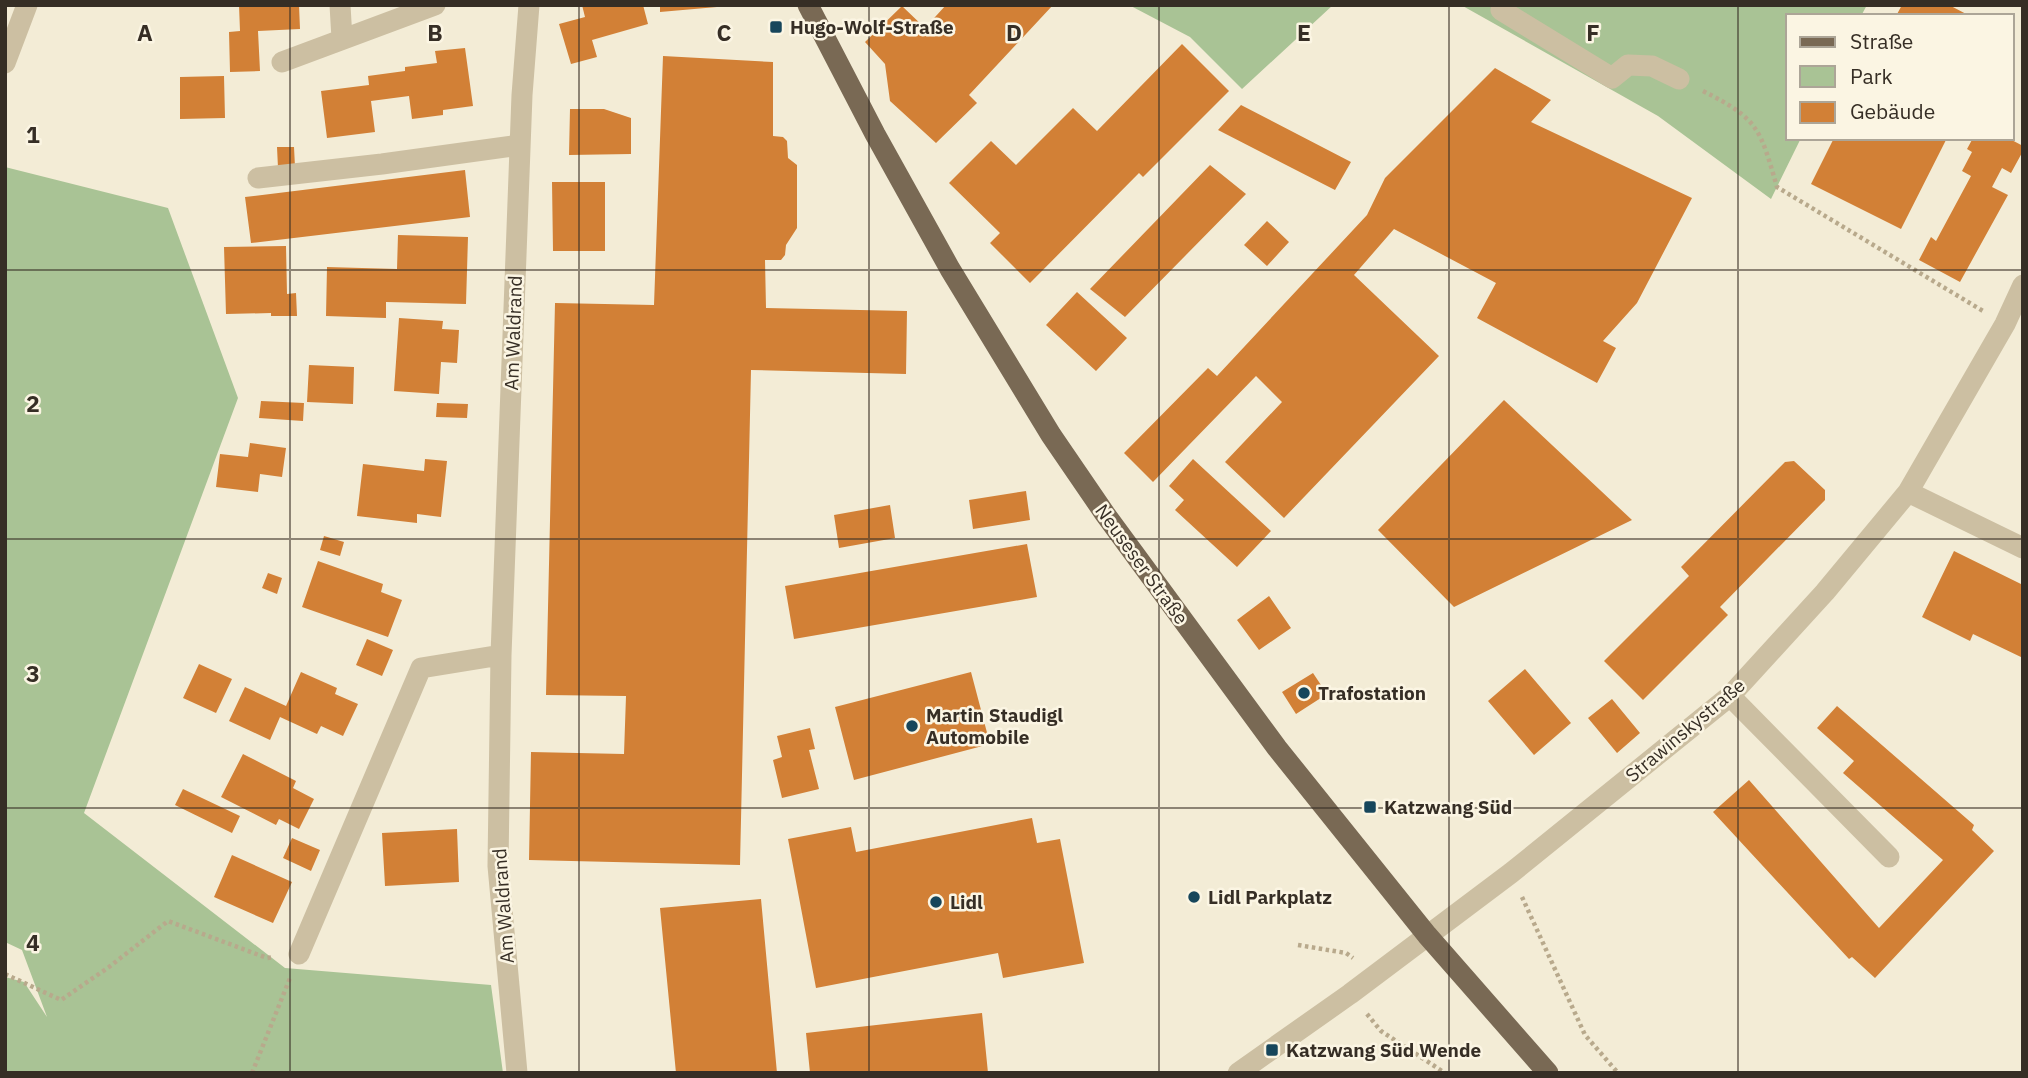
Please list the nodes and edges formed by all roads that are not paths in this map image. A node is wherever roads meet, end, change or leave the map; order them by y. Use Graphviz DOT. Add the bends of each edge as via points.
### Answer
graph roads {
  1 [pos="27,5"];
  2 [pos="340,5"];
  3 [pos="435,5"];
  4 [pos="808,5"];
  5 [pos="1503,5"];
  6 [pos="526,7"];
  7 [pos="342,39"];
  8 [pos="282,62"];
  9 [pos="5,63"];
  10 [pos="1679,79"];
  11 [pos="520,145"];
  12 [pos="258,178"];
  13 [pos="2023,285"];
  14 [pos="1908,492"];
  15 [pos="2023,548"];
  16 [pos="501,655"];
  17 [pos="1730,696"];
  18 [pos="1889,858"];
  19 [pos="1427,935"];
  20 [pos="299,954"];
  21 [pos="517,1073"];
  22 [pos="1238,1073"];
  23 [pos="1548,1073"];
  1 -- 9 [label="street"];
  2 -- 7 [label="street"];
  3 -- 7 [label="street"];
  4 -- 19 [label="main road, Neuseser Straße" via="944,258 1051,435 1277,748"];
  5 -- 10 [label="street" via="1502,10 1612,78 1628,65 1652,66"];
  6 -- 11 [label="street, Am Waldrand"];
  7 -- 8 [label="street"];
  11 -- 12 [label="street"];
  11 -- 16 [label="street, Am Waldrand"];
  13 -- 14 [label="street, Strawinskystraße"];
  14 -- 15 [label="street"];
  14 -- 17 [label="street, Strawinskystraße"];
  16 -- 20 [label="street" via="421,668"];
  16 -- 21 [label="street, Am Waldrand" via="498,866"];
  17 -- 18 [label="street"];
  17 -- 19 [label="street, Strawinskystraße"];
  19 -- 22 [label="street, Strawinskystraße"];
  19 -- 23 [label="main road, Neuseser Straße"];
}
